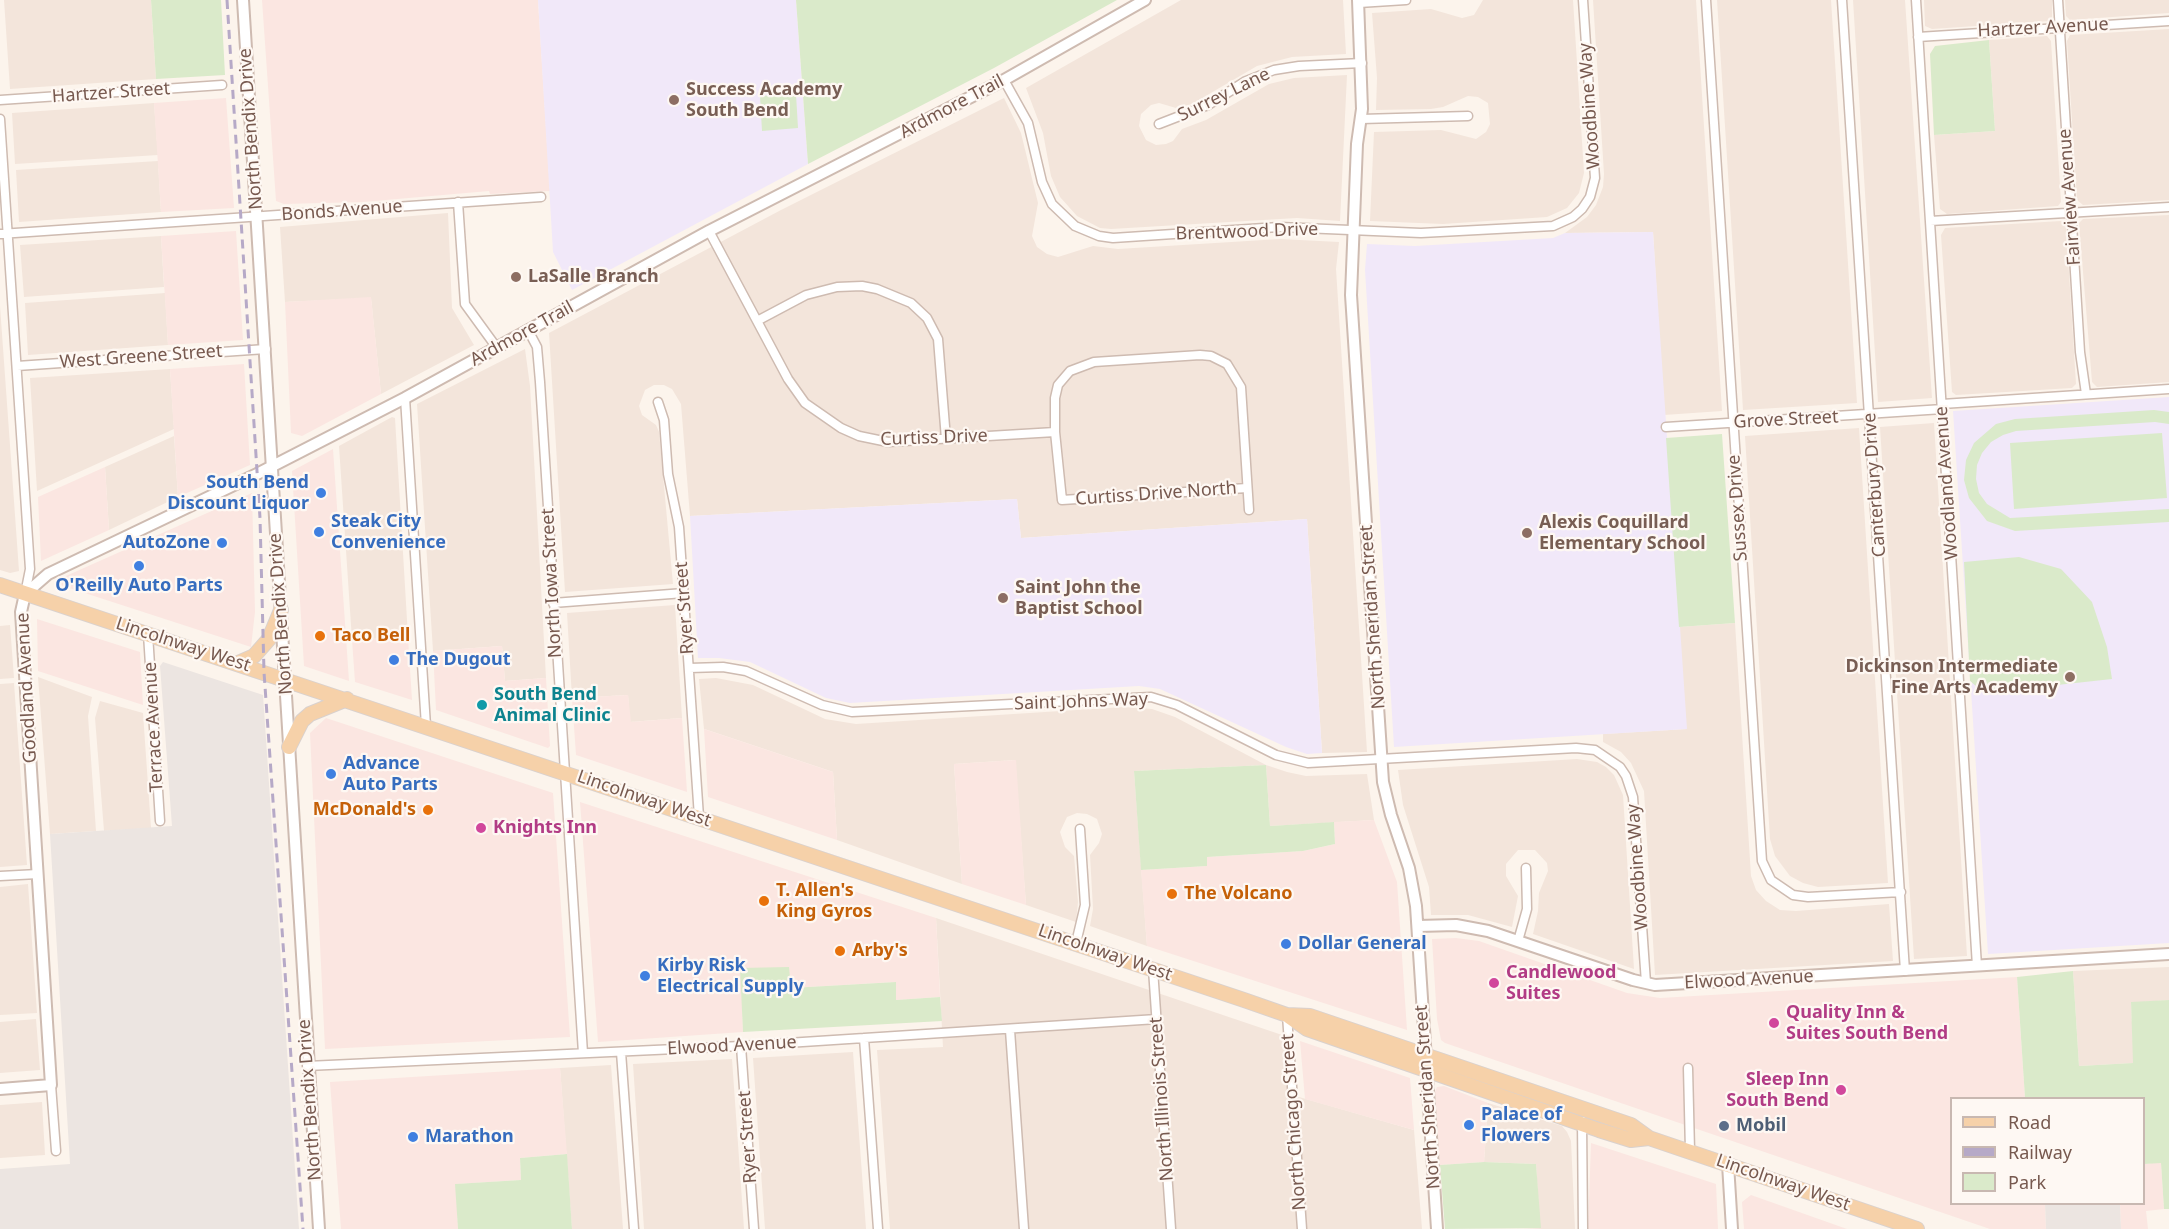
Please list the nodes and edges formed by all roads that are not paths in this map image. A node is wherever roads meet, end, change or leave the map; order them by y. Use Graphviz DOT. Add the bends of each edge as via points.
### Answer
graph roads {
  1 [pos="243,0"];
  2 [pos="1145,0"];
  3 [pos="1406,0"];
  4 [pos="1583,0"];
  5 [pos="1706,0"];
  6 [pos="1842,0"];
  7 [pos="1916,0"];
  8 [pos="2058,0"];
  9 [pos="1359,2"];
  10 [pos="2169,21"];
  11 [pos="2059,27"];
  12 [pos="1918,37"];
  13 [pos="1362,63"];
  14 [pos="1004,80"];
  15 [pos="222,85"];
  16 [pos="0,100"];
  17 [pos="1468,116"];
  18 [pos="0,118"];
  19 [pos="1361,119"];
  20 [pos="1159,124"];
  21 [pos="541,197"];
  22 [pos="458,202"];
  23 [pos="2169,207"];
  24 [pos="1582,209"];
  25 [pos="2071,212"];
  26 [pos="257,217"];
  27 [pos="1930,221"];
  28 [pos="709,231"];
  29 [pos="1353,231"];
  30 [pos="4,234"];
  31 [pos="757,321"];
  32 [pos="528,330"];
  33 [pos="497,348"];
  34 [pos="266,349"];
  35 [pos="17,366"];
  36 [pos="2169,389"];
  37 [pos="2086,394"];
  38 [pos="405,398"];
  39 [pos="658,402"];
  40 [pos="1942,406"];
  41 [pos="1870,415"];
  42 [pos="1733,423"];
  43 [pos="1666,427"];
  44 [pos="1055,432"];
  45 [pos="946,439"];
  46 [pos="273,466"];
  47 [pos="1246,488"];
  48 [pos="1249,510"];
  49 [pos="0,585"];
  50 [pos="684,593"];
  51 [pos="25,594"];
  52 [pos="553,603"];
  53 [pos="281,610"];
  54 [pos="148,634"];
  55 [pos="238,663"];
  56 [pos="689,668"];
  57 [pos="286,679"];
  58 [pos="347,699"];
  59 [pos="426,726"];
  60 [pos="289,747"];
  61 [pos="1576,748"];
  62 [pos="1382,760"];
  63 [pos="563,772"];
  64 [pos="699,817"];
  65 [pos="160,821"];
  66 [pos="1080,829"];
  67 [pos="1526,868"];
  68 [pos="38,873"];
  69 [pos="0,876"];
  70 [pos="1901,892"];
  71 [pos="1418,926"];
  72 [pos="1518,941"];
  73 [pos="1076,943"];
  74 [pos="2169,954"];
  75 [pos="1977,966"];
  76 [pos="1153,969"];
  77 [pos="1905,971"];
  78 [pos="1646,984"];
  79 [pos="1287,1015"];
  80 [pos="1157,1019"];
  81 [pos="1010,1029"];
  82 [pos="864,1038"];
  83 [pos="741,1046"];
  84 [pos="621,1052"];
  85 [pos="583,1053"];
  86 [pos="1425,1056"];
  87 [pos="307,1066"];
  88 [pos="1688,1068"];
  89 [pos="1426,1071"];
  90 [pos="51,1085"];
  91 [pos="0,1089"];
  92 [pos="1581,1109"];
  93 [pos="1582,1124"];
  94 [pos="1648,1138"];
  95 [pos="56,1151"];
  96 [pos="1690,1151"];
  97 [pos="1728,1164"];
  98 [pos="319,1229"];
  99 [pos="634,1229"];
  100 [pos="754,1229"];
  101 [pos="878,1229"];
  102 [pos="1024,1229"];
  103 [pos="1171,1229"];
  104 [pos="1302,1229"];
  105 [pos="1437,1229"];
  106 [pos="1583,1229"];
  107 [pos="1732,1229"];
  108 [pos="1917,1229"];
  1 -- 26 [label="street, North Bendix Drive"];
  2 -- 14 [label="street, Ardmore Trail"];
  3 -- 9 [label="street"];
  4 -- 24 [label="street, Woodbine Way" via="1595,167 1593,188"];
  5 -- 42 [label="street, Sussex Drive"];
  6 -- 41 [label="street, Canterbury Drive"];
  7 -- 12 [label="street, Woodland Avenue"];
  8 -- 11 [label="street, Fairview Avenue"];
  9 -- 13 [label="street, North Sheridan Street"];
  10 -- 11 [label="street, Hartzer Avenue"];
  11 -- 12 [label="street, Hartzer Avenue"];
  11 -- 25 [label="street, Fairview Avenue"];
  12 -- 27 [label="street, Woodland Avenue"];
  13 -- 19 [label="street, North Sheridan Street"];
  13 -- 20 [label="street, Surrey Lane" via="1274,70 1246,81 1198,110"];
  14 -- 28 [label="street, Ardmore Trail"];
  14 -- 29 [label="street, Brentwood Drive" via="1029,123 1042,182 1052,204 1064,218 1088,233 1113,238 1279,227"];
  15 -- 16 [label="street, Hartzer Street"];
  17 -- 19 [label="street"];
  18 -- 30 [label="street, Goodland Avenue"];
  19 -- 29 [label="street, North Sheridan Street"];
  21 -- 22 [label="street, Bonds Avenue"];
  22 -- 26 [label="street, Bonds Avenue"];
  22 -- 33 [label="street" via="465,304"];
  23 -- 25 [label="street"];
  24 -- 29 [label="street, Brentwood Drive" via="1563,223 1542,228 1433,233"];
  25 -- 27 [label="street"];
  25 -- 37 [label="street, Fairview Avenue"];
  26 -- 30 [label="street, Bonds Avenue"];
  26 -- 34 [label="street, North Bendix Drive"];
  27 -- 40 [label="street, Woodland Avenue"];
  28 -- 31 [label="street, Curtiss Drive"];
  28 -- 32 [label="street, Ardmore Trail"];
  29 -- 62 [label="street, North Sheridan Street" via="1352,295"];
  30 -- 35 [label="street, Goodland Avenue"];
  31 -- 45 [label="street, Curtiss Drive" via="805,403 841,428 888,442"];
  31 -- 45 [label="street" via="806,295 837,287 877,289 911,303 927,318 938,339"];
  32 -- 33 [label="street, Ardmore Trail"];
  32 -- 52 [label="street, North Iowa Street" via="537,347"];
  33 -- 38 [label="street, Ardmore Trail"];
  34 -- 35 [label="street, West Greene Street"];
  34 -- 46 [label="street, North Bendix Drive"];
  35 -- 51 [label="street, Goodland Avenue" via="30,569"];
  36 -- 37 [label="street, Grove Street"];
  37 -- 40 [label="street, Grove Street"];
  38 -- 46 [label="street, Ardmore Trail"];
  38 -- 59 [label="street"];
  39 -- 50 [label="street, Ryer Street" via="679,527"];
  40 -- 41 [label="street, Grove Street"];
  40 -- 75 [label="street, Woodland Avenue"];
  41 -- 42 [label="street, Grove Street"];
  41 -- 70 [label="street, Canterbury Drive"];
  42 -- 43 [label="street, Grove Street"];
  42 -- 70 [label="street, Sussex Drive" via="1762,861 1772,880 1793,895"];
  44 -- 45 [label="street, Curtiss Drive"];
  44 -- 47 [label="street, Curtiss Drive North" via="1062,500"];
  44 -- 47 [label="street" via="1058,385 1078,366 1211,356 1227,364 1241,387"];
  46 -- 51 [label="street, Ardmore Trail" via="48,573"];
  46 -- 53 [label="street, North Bendix Drive"];
  47 -- 48 [label="street"];
  49 -- 51 [label="main road, Lincolnway West"];
  50 -- 52 [label="street"];
  50 -- 56 [label="street, Ryer Street"];
  51 -- 54 [label="main road, Lincolnway West"];
  51 -- 68 [label="street, Goodland Avenue" via="21,612"];
  52 -- 63 [label="street, North Iowa Street"];
  53 -- 55 [label="main road" via="269,639 254,656"];
  53 -- 57 [label="street, North Bendix Drive"];
  54 -- 55 [label="main road, Lincolnway West"];
  54 -- 65 [label="street, Terrace Avenue"];
  55 -- 57 [label="main road, Lincolnway West"];
  56 -- 62 [label="street, Saint Johns Way" via="746,671 822,705 852,712 1151,697 1177,705 1294,761 1321,764"];
  56 -- 64 [label="street, Ryer Street"];
  57 -- 58 [label="main road, Lincolnway West"];
  57 -- 60 [label="street, North Bendix Drive"];
  58 -- 59 [label="main road, Lincolnway West"];
  58 -- 60 [label="main road" via="310,714"];
  59 -- 63 [label="main road, Lincolnway West"];
  60 -- 87 [label="street, North Bendix Drive"];
  61 -- 62 [label="street, Saint Johns Way"];
  61 -- 78 [label="street, Woodbine Way" via="1595,750 1612,759 1631,786"];
  62 -- 71 [label="street, North Sheridan Street" via="1386,798 1413,884"];
  63 -- 64 [label="main road, Lincolnway West"];
  63 -- 85 [label="street, North Iowa Street"];
  64 -- 73 [label="main road, Lincolnway West"];
  66 -- 73 [label="street" via="1085,905"];
  67 -- 72 [label="street" via="1527,909"];
  68 -- 69 [label="street"];
  68 -- 90 [label="street, Goodland Avenue"];
  70 -- 77 [label="street, Canterbury Drive"];
  71 -- 72 [label="street, Elwood Avenue" via="1472,927"];
  71 -- 86 [label="street, North Sheridan Street"];
  72 -- 78 [label="street, Elwood Avenue"];
  73 -- 76 [label="main road, Lincolnway West"];
  74 -- 75 [label="street, Elwood Avenue"];
  75 -- 77 [label="street, Elwood Avenue"];
  76 -- 79 [label="main road, Lincolnway West"];
  76 -- 80 [label="street, North Illinois Street"];
  77 -- 78 [label="street, Elwood Avenue"];
  79 -- 86 [label="main road, Lincolnway West" via="1310,1016"];
  79 -- 89 [label="main road, Lincolnway West" via="1307,1029"];
  79 -- 104 [label="street, North Chicago Street"];
  80 -- 81 [label="street, Elwood Avenue"];
  80 -- 103 [label="street, North Illinois Street"];
  81 -- 82 [label="street, Elwood Avenue"];
  81 -- 102 [label="street"];
  82 -- 83 [label="street, Elwood Avenue"];
  82 -- 101 [label="street"];
  83 -- 84 [label="street, Elwood Avenue"];
  83 -- 100 [label="street, Ryer Street"];
  84 -- 85 [label="street, Elwood Avenue"];
  84 -- 99 [label="street"];
  85 -- 87 [label="street, Elwood Avenue"];
  86 -- 89 [label="street, North Sheridan Street"];
  86 -- 92 [label="main road, Lincolnway West"];
  87 -- 98 [label="street, North Bendix Drive"];
  88 -- 96 [label="street"];
  89 -- 93 [label="main road, Lincolnway West"];
  89 -- 105 [label="street, North Sheridan Street"];
  90 -- 91 [label="street"];
  90 -- 95 [label="street, Goodland Avenue"];
  92 -- 93 [label="street"];
  92 -- 94 [label="main road, Lincolnway West" via="1631,1125"];
  93 -- 94 [label="main road, Lincolnway West" via="1631,1140"];
  93 -- 106 [label="street"];
  94 -- 96 [label="main road, Lincolnway West"];
  96 -- 97 [label="main road, Lincolnway West"];
  97 -- 107 [label="street"];
  97 -- 108 [label="main road, Lincolnway West"];
}
